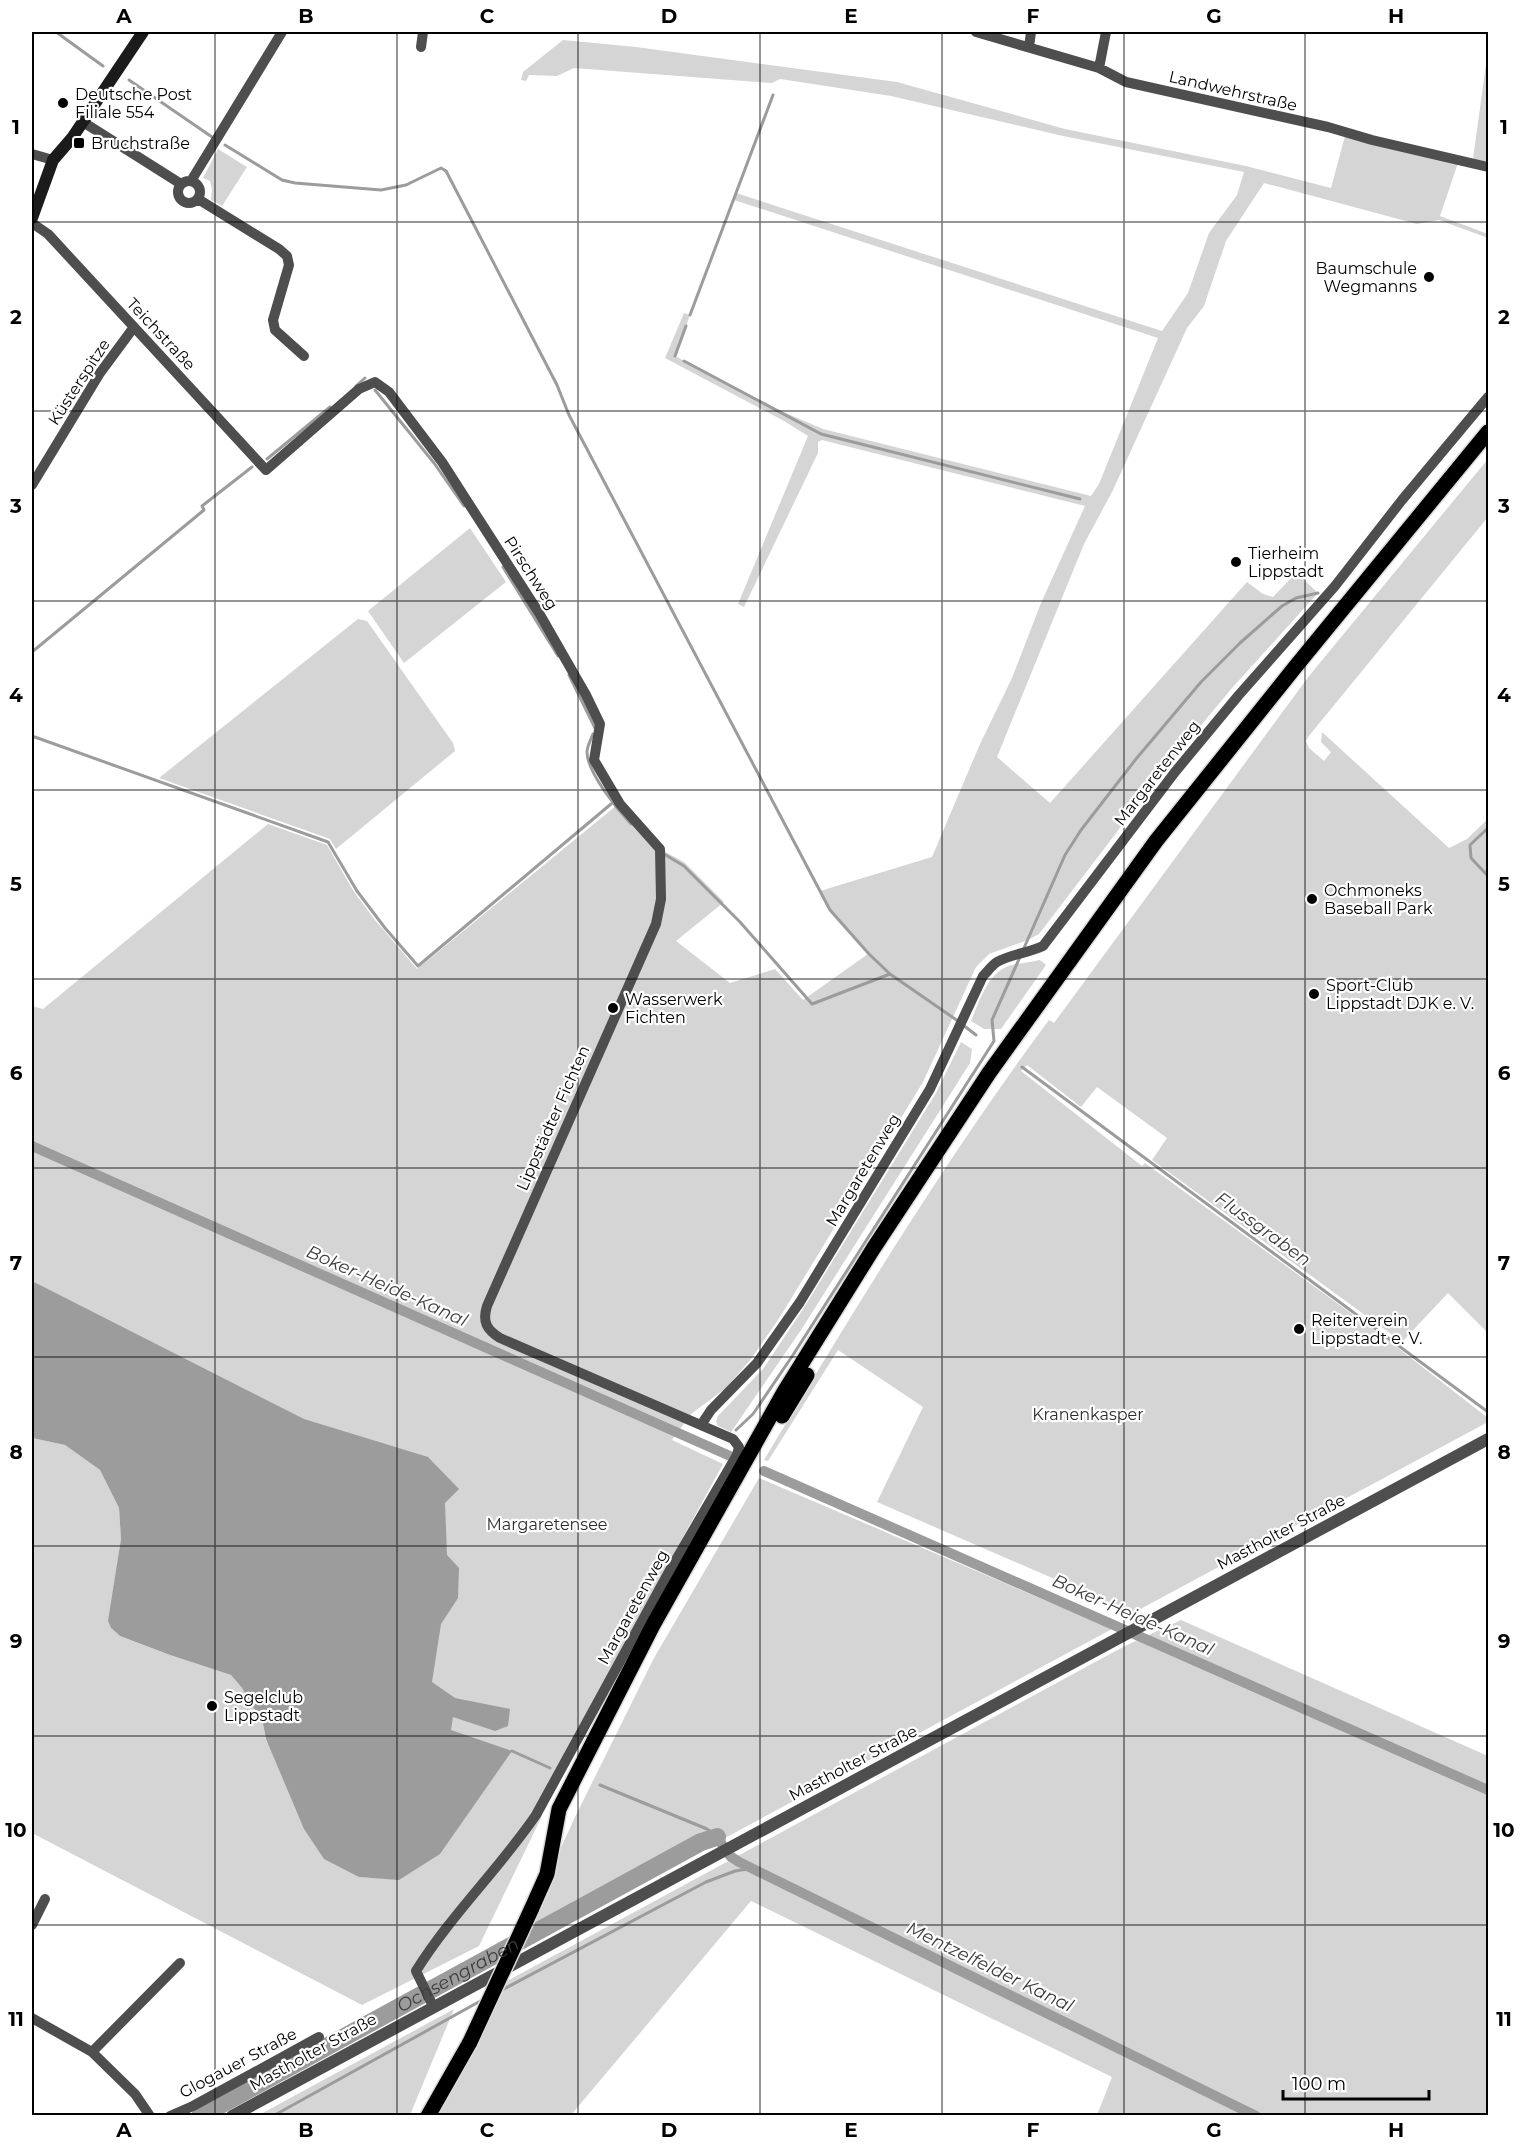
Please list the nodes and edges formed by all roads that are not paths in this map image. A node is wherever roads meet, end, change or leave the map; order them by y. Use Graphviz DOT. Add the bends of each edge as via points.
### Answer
graph roads {
  1 [pos="143,32"];
  2 [pos="282,32"];
  3 [pos="423,32"];
  4 [pos="975,32"];
  5 [pos="1031,32"];
  6 [pos="1106,32"];
  7 [pos="421,47"];
  8 [pos="1029,47"];
  9 [pos="1099,68"];
  10 [pos="83,122"];
  11 [pos="32,154"];
  12 [pos="53,160"];
  13 [pos="1488,167"];
  14 [pos="186,182"];
  15 [pos="198,199"];
  16 [pos="32,218"];
  17 [pos="32,223"];
  18 [pos="134,327"];
  19 [pos="304,356"];
  20 [pos="1488,397"];
  21 [pos="1488,432"];
  22 [pos="1488,448"];
  23 [pos="266,470"];
  24 [pos="32,485"];
  25 [pos="656,924"];
  26 [pos="701,1425"];
  27 [pos="1488,1439"];
  28 [pos="45,1899"];
  29 [pos="534,1911"];
  30 [pos="32,1925"];
  31 [pos="180,1963"];
  32 [pos="432,2003"];
  33 [pos="32,2018"];
  34 [pos="319,2037"];
  35 [pos="472,2042"];
  36 [pos="92,2052"];
  37 [pos="150,2115"];
  38 [pos="170,2115"];
  39 [pos="232,2115"];
  40 [pos="428,2115"];
  41 [pos="436,2115"];
  1 -- 10 [label="main road"];
  2 -- 14 [label="street"];
  3 -- 7 [label="street"];
  4 -- 8 [label="street, Landwehrstraße"];
  5 -- 8 [label="street"];
  6 -- 9 [label="street"];
  8 -- 9 [label="street, Landwehrstraße"];
  9 -- 13 [label="street, Landwehrstraße" via="1126,82"];
  10 -- 12 [label="main road"];
  10 -- 14 [label="street"];
  11 -- 12 [label="street"];
  12 -- 16 [label="main road"];
  14 -- 15 [label="street" via="200,188"];
  14 -- 15 [label="street" via="178,190 182,200 189,203"];
  15 -- 19 [label="street" via="287,256 289,265 273,320 275,330"];
  17 -- 18 [label="street, Teichstraße" via="48,234"];
  18 -- 23 [label="street, Teichstraße"];
  18 -- 24 [label="street, Küsterspitze" via="100,373"];
  20 -- 26 [label="street, Margaretenweg" via="1335,586 1182,764 1043,946 996,963 983,976 930,1089 800,1302 757,1363"];
  21 -- 29 [label="main road" via="1156,841 989,1072 873,1249 784,1392 653,1625 559,1809 547,1874"];
  22 -- 29 [label="main road" via="1164,847 998,1078 881,1254 779,1421 649,1655 568,1814 552,1875"];
  23 -- 25 [label="street, Pirschweg" via="359,389 375,382 389,392 442,462 586,694 600,724 594,760 620,804 660,849 661,899"];
  25 -- 26 [label="street, Lippstädter Fichten" via="487,1306 486,1325 500,1338"];
  26 -- 32 [label="street, Margaretenweg" via="733,1439 739,1447 737,1455 536,1815 435,1940 416,1971"];
  27 -- 32 [label="street, Mastholter Straße" via="715,1856"];
  28 -- 30 [label="street"];
  29 -- 35 [label="main road, bridge"];
  31 -- 36 [label="street"];
  32 -- 39 [label="street, Mastholter Straße"];
  33 -- 36 [label="street"];
  34 -- 38 [label="street, Glogauer Straße"];
  35 -- 40 [label="main road"];
  35 -- 41 [label="main road"];
  36 -- 37 [label="street" via="135,2094"];
}
